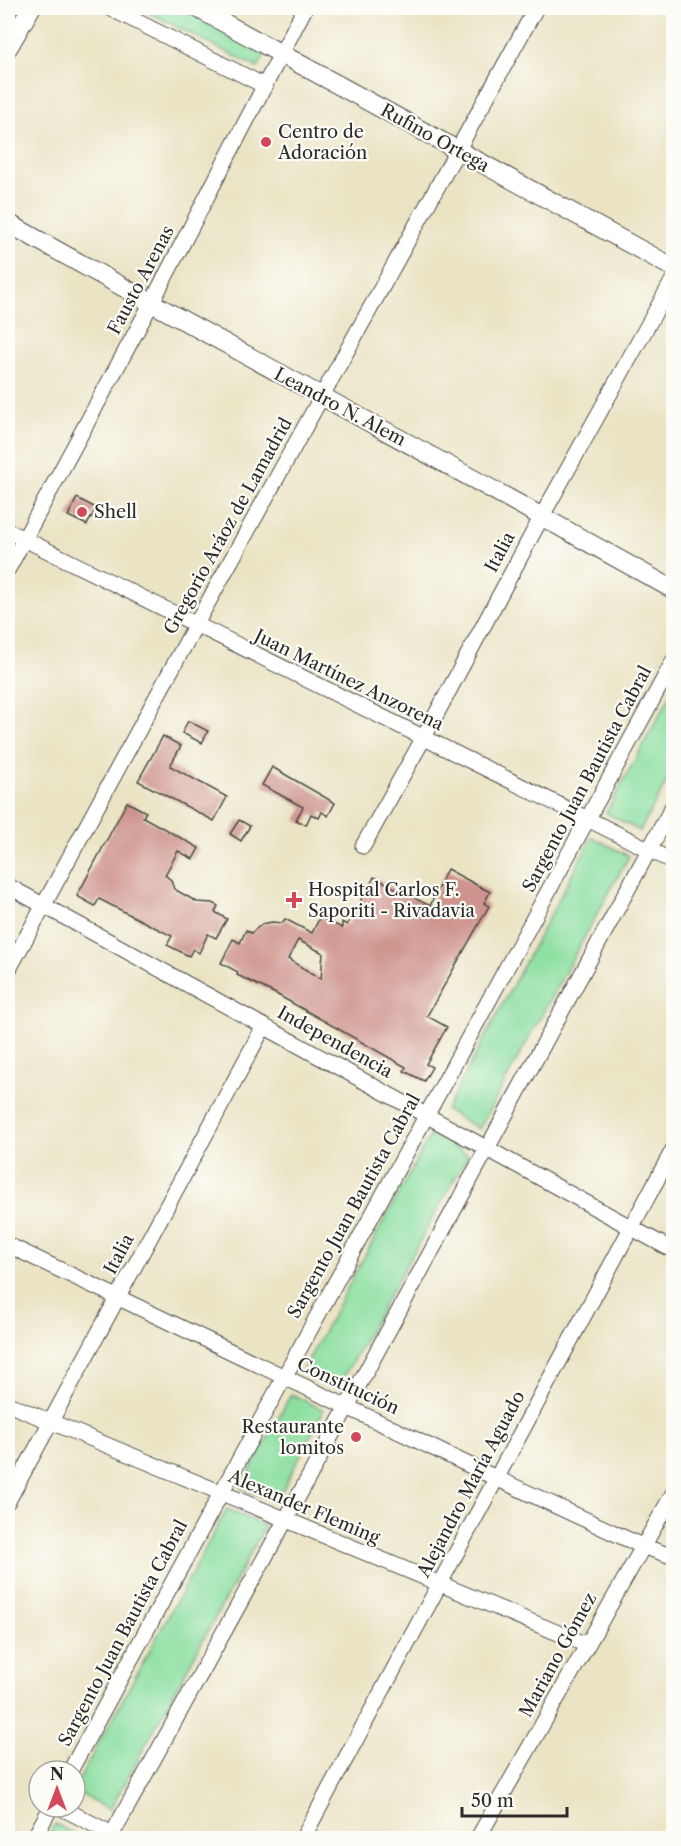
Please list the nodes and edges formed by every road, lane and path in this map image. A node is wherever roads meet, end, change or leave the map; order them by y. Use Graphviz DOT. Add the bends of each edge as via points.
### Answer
graph roads {
  1 [pos="31,8"];
  2 [pos="110,8"];
  3 [pos="197,8"];
  4 [pos="305,8"];
  5 [pos="536,8"];
  6 [pos="8,48"];
  7 [pos="281,55"];
  8 [pos="265,86"];
  9 [pos="458,150"];
  10 [pos="8,223"];
  11 [pos="674,268"];
  12 [pos="674,278"];
  13 [pos="151,304"];
  14 [pos="322,398"];
  15 [pos="542,516"];
  16 [pos="8,531"];
  17 [pos="24,539"];
  18 [pos="8,569"];
  19 [pos="674,590"];
  20 [pos="195,626"];
  21 [pos="674,660"];
  22 [pos="423,739"];
  23 [pos="674,804"];
  24 [pos="588,820"];
  25 [pos="363,846"];
  26 [pos="648,850"];
  27 [pos="674,862"];
  28 [pos="8,886"];
  29 [pos="43,905"];
  30 [pos="8,970"];
  31 [pos="264,1026"];
  32 [pos="426,1115"];
  33 [pos="674,1148"];
  34 [pos="487,1150"];
  35 [pos="629,1228"];
  36 [pos="8,1245"];
  37 [pos="674,1251"];
  38 [pos="118,1298"];
  39 [pos="283,1377"];
  40 [pos="8,1404"];
  41 [pos="346,1407"];
  42 [pos="51,1422"];
  43 [pos="496,1478"];
  44 [pos="674,1492"];
  45 [pos="220,1494"];
  46 [pos="8,1501"];
  47 [pos="285,1521"];
  48 [pos="642,1546"];
  49 [pos="674,1557"];
  50 [pos="438,1584"];
  51 [pos="587,1645"];
  52 [pos="76,1759"];
  53 [pos="45,1819"];
  54 [pos="80,1819"];
  55 [pos="111,1837"];
  56 [pos="34,1839"];
  57 [pos="303,1839"];
  58 [pos="478,1839"];
  1 -- 6 [label="street"];
  2 -- 8 [label="street"];
  3 -- 7 [label="street, Rufino Ortega"];
  4 -- 7 [label="street, Fausto Arenas"];
  5 -- 9 [label="street, Gregorio Aráoz de Lamadrid"];
  7 -- 8 [label="street, Fausto Arenas"];
  7 -- 9 [label="street, Rufino Ortega"];
  8 -- 13 [label="street, Fausto Arenas"];
  9 -- 11 [label="street, Rufino Ortega"];
  9 -- 14 [label="street, Gregorio Aráoz de Lamadrid"];
  10 -- 13 [label="street, Leandro N. Alem"];
  12 -- 15 [label="street, Italia"];
  13 -- 14 [label="street, Leandro N. Alem"];
  13 -- 17 [label="street, Fausto Arenas"];
  14 -- 15 [label="street, Leandro N. Alem"];
  14 -- 20 [label="street, Gregorio Aráoz de Lamadrid"];
  15 -- 19 [label="street, Leandro N. Alem"];
  15 -- 22 [label="street, Italia"];
  16 -- 17 [label="street, Juan Martínez Anzorena"];
  17 -- 18 [label="street, Fausto Arenas"];
  17 -- 20 [label="street, Juan Martínez Anzorena"];
  20 -- 22 [label="street, Juan Martínez Anzorena"];
  20 -- 29 [label="street, Gregorio Aráoz de Lamadrid"];
  21 -- 24 [label="street, Sargento Juan Bautista Cabral"];
  22 -- 24 [label="street, Juan Martínez Anzorena"];
  22 -- 25 [label="street, Italia"];
  23 -- 26 [label="street"];
  24 -- 26 [label="street, Juan Martínez Anzorena"];
  24 -- 32 [label="street, Sargento Juan Bautista Cabral"];
  26 -- 27 [label="street, Juan Martínez Anzorena"];
  26 -- 34 [label="street"];
  28 -- 29 [label="street, Independencia"];
  29 -- 30 [label="street, Gregorio Aráoz de Lamadrid"];
  29 -- 31 [label="street, Independencia"];
  31 -- 32 [label="street, Independencia"];
  31 -- 38 [label="street, Italia"];
  32 -- 34 [label="street, Independencia"];
  32 -- 39 [label="street, Sargento Juan Bautista Cabral"];
  33 -- 35 [label="street, Alejandro María Aguado"];
  34 -- 35 [label="street, Independencia"];
  34 -- 41 [label="street"];
  35 -- 37 [label="street, Independencia"];
  35 -- 43 [label="street, Alejandro María Aguado"];
  36 -- 38 [label="street, Constitución"];
  38 -- 39 [label="street, Constitución"];
  38 -- 42 [label="street, Italia"];
  39 -- 41 [label="street, Constitución"];
  39 -- 45 [label="street, Sargento Juan Bautista Cabral"];
  40 -- 42 [label="street, Alexander Fleming"];
  41 -- 43 [label="street, Constitución"];
  41 -- 47 [label="street"];
  42 -- 45 [label="street, Alexander Fleming"];
  42 -- 46 [label="street, Italia"];
  43 -- 48 [label="street, Constitución"];
  43 -- 50 [label="street, Alejandro María Aguado"];
  44 -- 48 [label="street, Mariano Gómez"];
  45 -- 47 [label="street, Alexander Fleming"];
  45 -- 52 [label="street, Sargento Juan Bautista Cabral"];
  47 -- 50 [label="street, Alexander Fleming"];
  47 -- 55 [label="street"];
  48 -- 49 [label="street, Constitución"];
  48 -- 51 [label="street, Mariano Gómez"];
  50 -- 51 [label="street, Alexander Fleming"];
  50 -- 57 [label="street, Alejandro María Aguado"];
  51 -- 58 [label="street, Mariano Gómez"];
  53 -- 56 [label="street"];
  54 -- 55 [label="street"];
}
